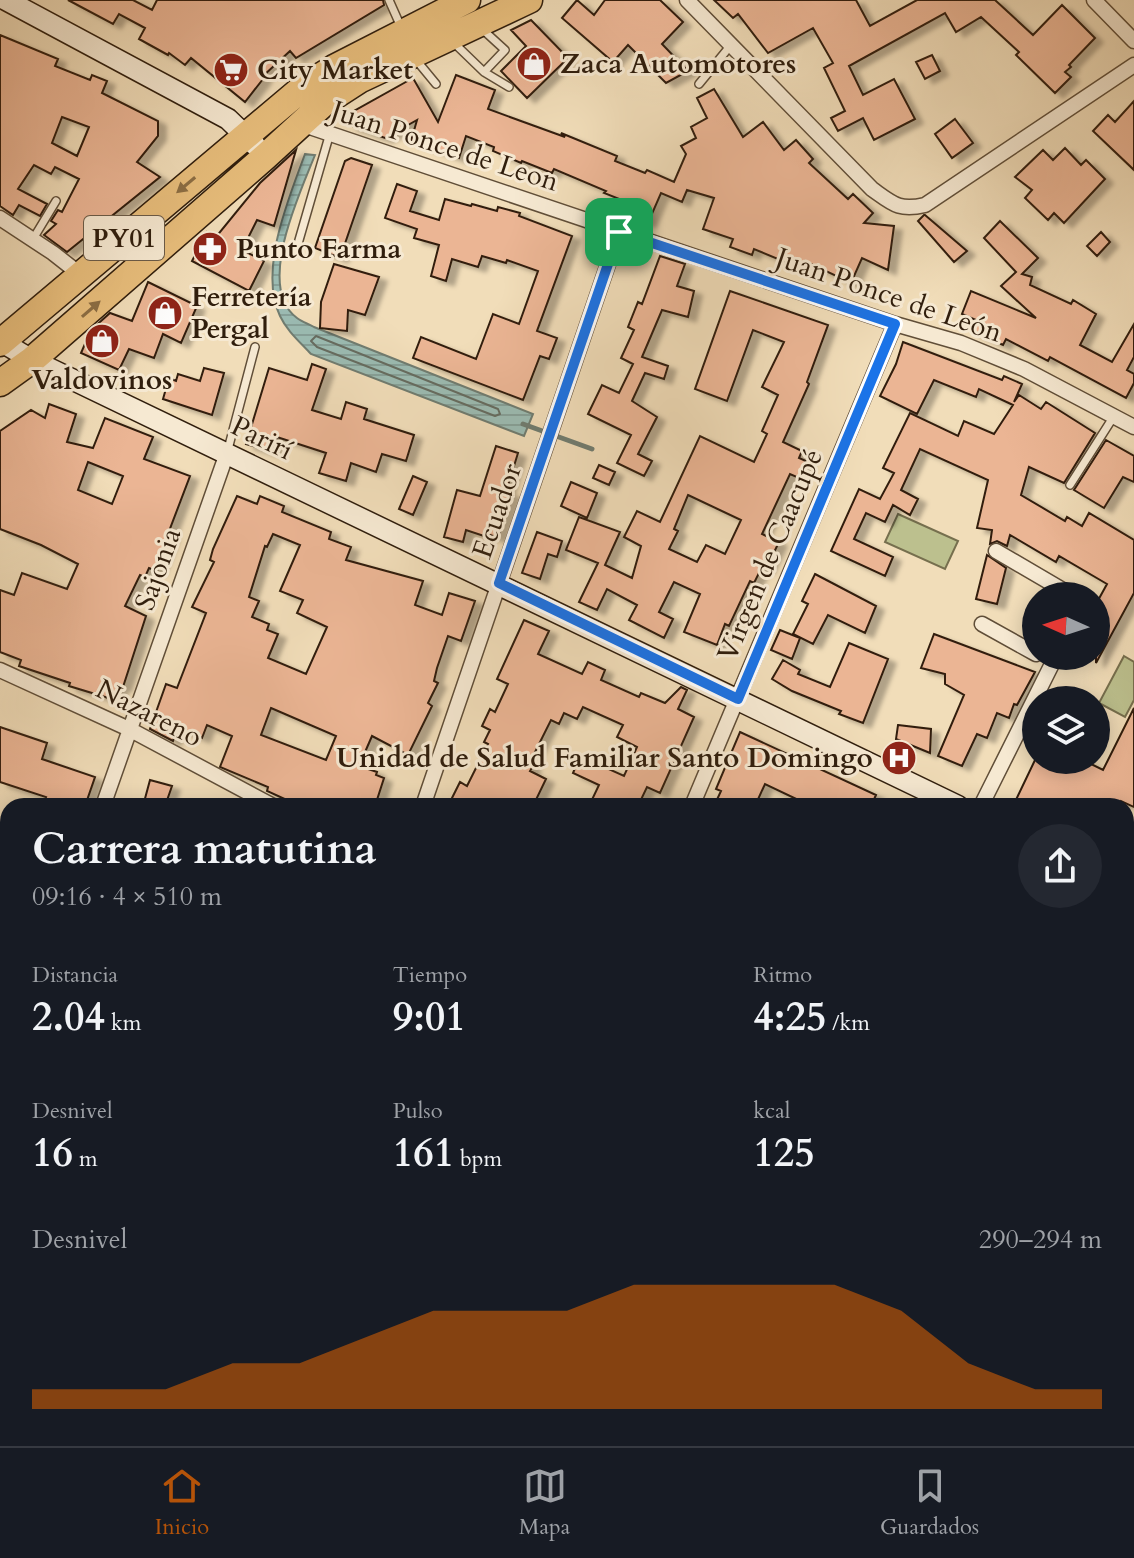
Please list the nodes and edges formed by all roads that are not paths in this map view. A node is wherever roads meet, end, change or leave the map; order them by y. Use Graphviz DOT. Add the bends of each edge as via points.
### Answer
graph roads {
  1 [pos="6,0"];
  2 [pos="389,0"];
  3 [pos="687,0"];
  4 [pos="1094,0"];
  5 [pos="514,3"];
  6 [pos="472,12"];
  7 [pos="448,38"];
  8 [pos="1134,41"];
  9 [pos="408,44"];
  10 [pos="731,45"];
  11 [pos="1134,65"];
  12 [pos="484,72"];
  13 [pos="436,84"];
  14 [pos="699,84"];
  15 [pos="509,87"];
  16 [pos="281,105"];
  17 [pos="299,125"];
  18 [pos="330,133"];
  19 [pos="245,135"];
  20 [pos="266,156"];
  21 [pos="56,201"];
  22 [pos="0,218"];
  23 [pos="619,232"];
  24 [pos="33,239"];
  25 [pos="295,254"];
  26 [pos="81,275"];
  27 [pos="895,324"];
  28 [pos="1,343"];
  29 [pos="255,347"];
  30 [pos="32,360"];
  31 [pos="2,379"];
  32 [pos="1114,416"];
  33 [pos="1134,427"];
  34 [pos="227,453"];
  35 [pos="1070,485"];
  36 [pos="996,551"];
  37 [pos="1049,582"];
  38 [pos="499,583"];
  39 [pos="982,624"];
  40 [pos="1022,645"];
  41 [pos="0,670"];
  42 [pos="1040,670"];
  43 [pos="738,699"];
  44 [pos="129,729"];
  45 [pos="106,798"];
  46 [pos="258,798"];
  47 [pos="426,798"];
  48 [pos="695,798"];
  49 [pos="942,798"];
  50 [pos="984,798"];
  1 -- 19 [label="main road" via="228,119"];
  2 -- 9 [label="lane"];
  3 -- 10 [label="street"];
  4 -- 8 [label="street"];
  5 -- 6 [label="highway, PY01"];
  6 -- 7 [label="highway, PY01"];
  6 -- 9 [label="highway, PY01"];
  6 -- 12 [label="lane" via="505,50"];
  7 -- 9 [label="highway, PY01"];
  7 -- 12 [label="lane"];
  9 -- 13 [label="lane"];
  9 -- 16 [label="highway, PY01" via="334,68"];
  9 -- 17 [label="highway, PY01"];
  10 -- 11 [label="street" via="872,189 897,207 912,208 925,205"];
  10 -- 14 [label="lane"];
  12 -- 15 [label="lane"];
  16 -- 17 [label="street"];
  16 -- 19 [label="highway, PY01"];
  17 -- 18 [label="street, Juan Ponce de Leon"];
  17 -- 20 [label="highway, PY01"];
  18 -- 23 [label="street, Juan Ponce de Leon"];
  18 -- 25 [label="lane"];
  19 -- 20 [label="main road"];
  19 -- 26 [label="highway, PY01, one-way"];
  30 -- 20 [label="highway, PY01, one-way"];
  21 -- 24 [label="lane"];
  22 -- 24 [label="street"];
  23 -- 27 [label="street, Juan Ponce de León"];
  23 -- 38 [label="street, Ecuador"];
  24 -- 26 [label="street"];
  26 -- 28 [label="highway, PY01"];
  27 -- 32 [label="street, Juan Ponce de León" via="1024,369"];
  27 -- 43 [label="street, Virgen de Caacupé"];
  28 -- 30 [label="main road, Parirí"];
  29 -- 34 [label="lane, Sajonia"];
  30 -- 31 [label="highway, PY01"];
  30 -- 34 [label="main road, Parirí"];
  32 -- 33 [label="street, Juan Ponce de León"];
  32 -- 35 [label="lane"];
  34 -- 38 [label="main road, Parirí"];
  34 -- 44 [label="street, Sajonia"];
  36 -- 37 [label="street"];
  38 -- 43 [label="main road, Parirí"];
  38 -- 47 [label="street, Ecuador"];
  39 -- 40 [label="street"];
  41 -- 44 [label="street, Nazareno"];
  42 -- 50 [label="street"];
  43 -- 48 [label="street, Virgen de Caacupé"];
  43 -- 49 [label="main road, Parirí"];
  44 -- 45 [label="street, Sajonia"];
  44 -- 46 [label="street, Nazareno"];
}
